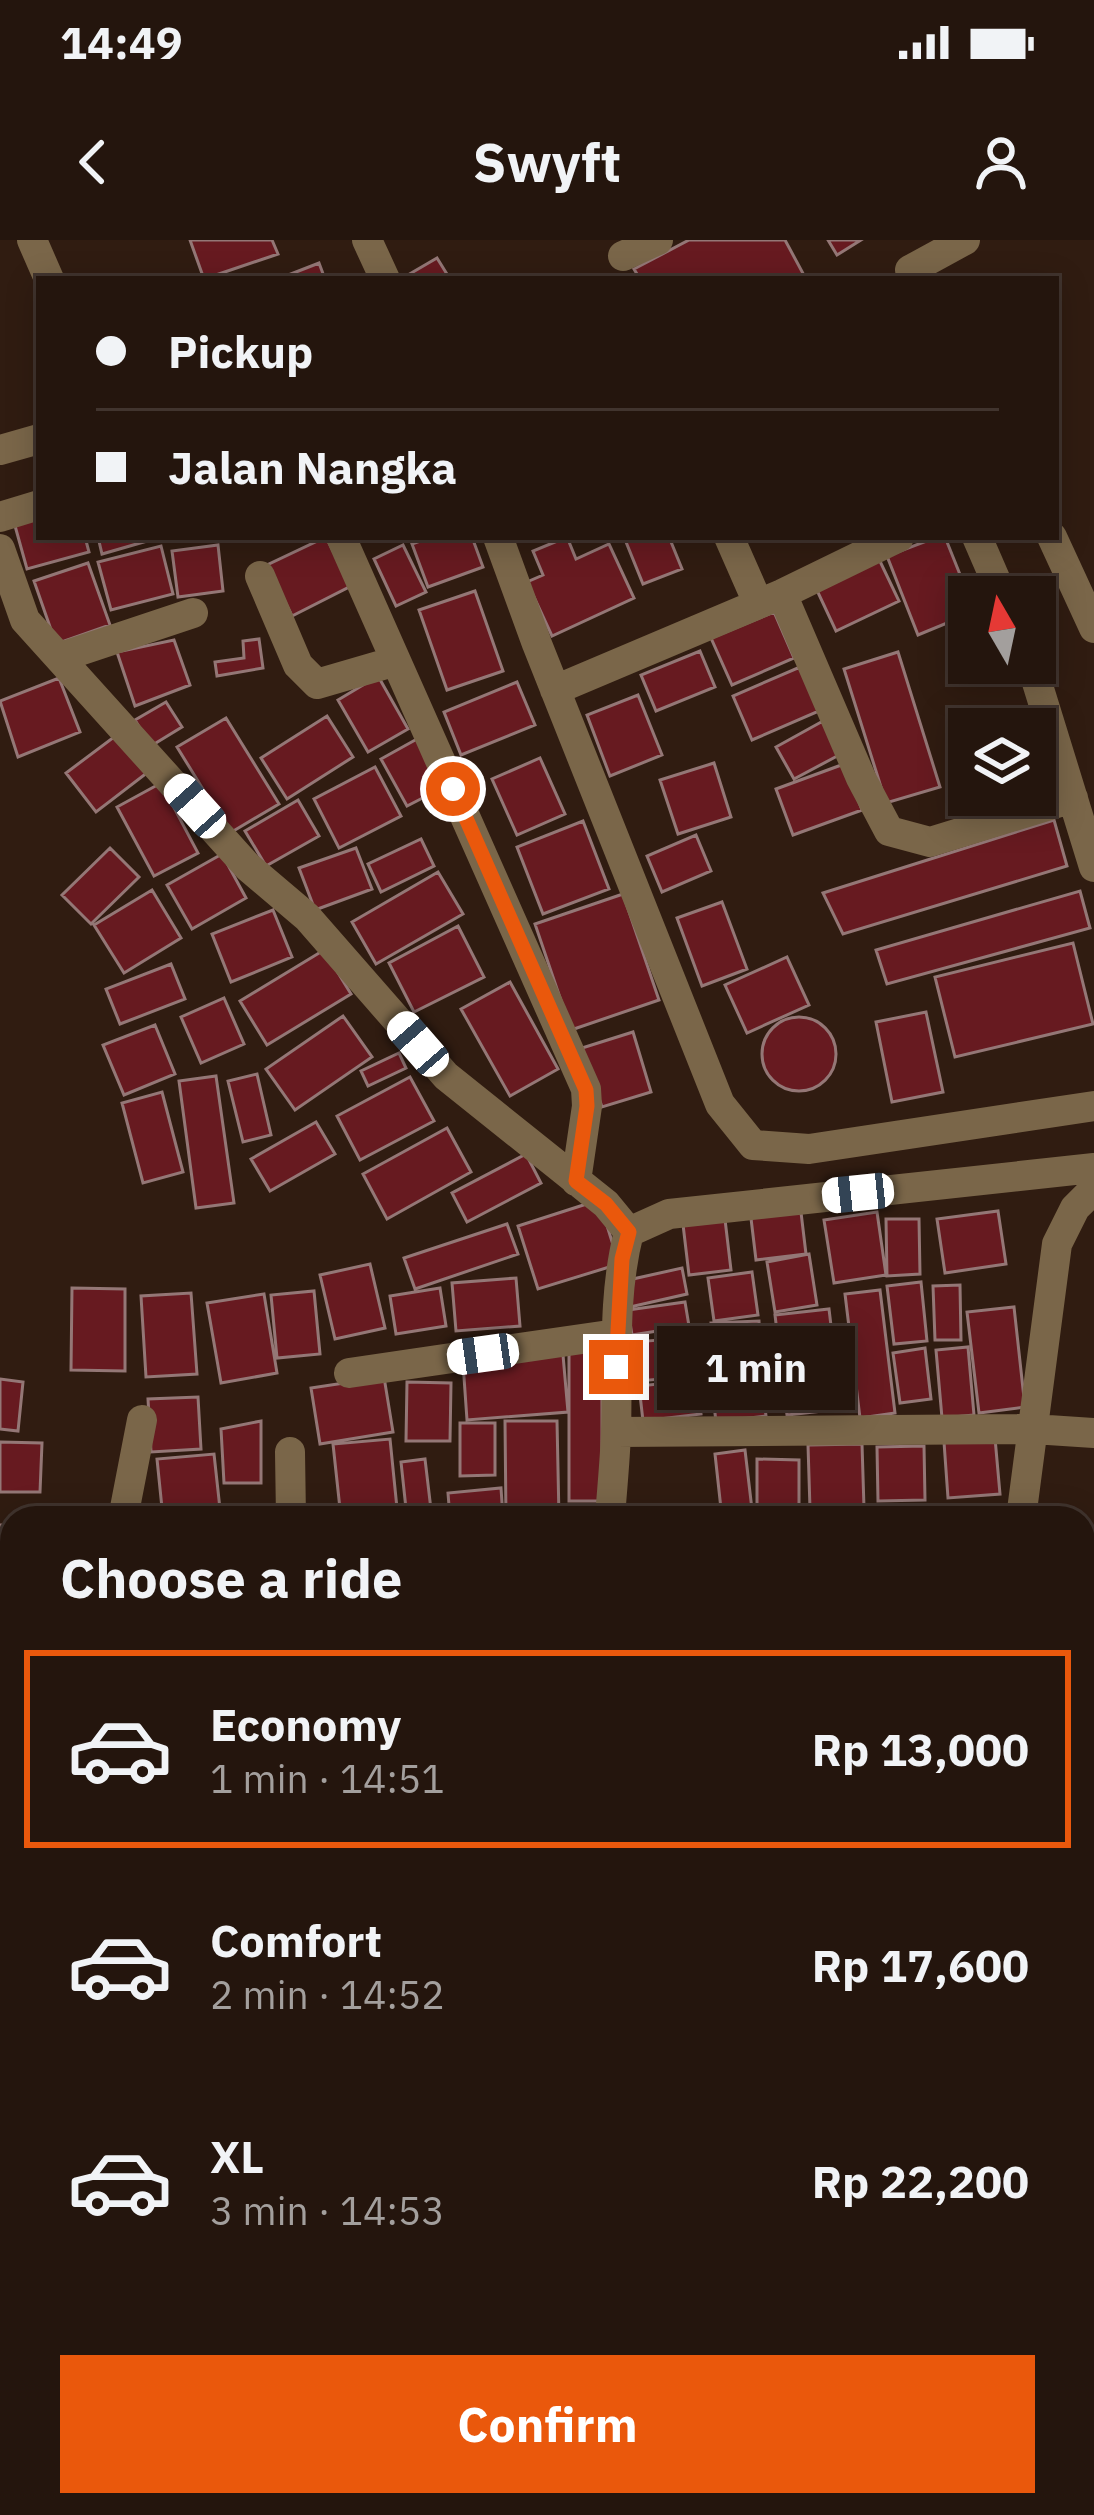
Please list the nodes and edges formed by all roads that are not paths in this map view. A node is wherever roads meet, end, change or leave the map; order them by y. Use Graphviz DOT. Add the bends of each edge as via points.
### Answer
graph roads {
  1 [pos="32,240"];
  2 [pos="368,240"];
  3 [pos="658,240"];
  4 [pos="896,240"];
  5 [pos="965,240"];
  6 [pos="623,256"];
  7 [pos="913,274"];
  8 [pos="48,276"];
  9 [pos="384,276"];
  10 [pos="36,440"];
  11 [pos="0,450"];
  12 [pos="36,506"];
  13 [pos="0,518"];
  14 [pos="342,540"];
  15 [pos="499,540"];
  16 [pos="731,540"];
  17 [pos="893,540"];
  18 [pos="977,540"];
  19 [pos="1054,540"];
  20 [pos="0,549"];
  21 [pos="260,576"];
  22 [pos="994,576"];
  23 [pos="1085,580"];
  24 [pos="770,598"];
  25 [pos="194,614"];
  26 [pos="12,623"];
  27 [pos="1094,628"];
  28 [pos="61,658"];
  29 [pos="396,661"];
  30 [pos="1038,684"];
  31 [pos="556,690"];
  32 [pos="1073,798"];
  33 [pos="1094,867"];
  34 [pos="1094,1106"];
  35 [pos="1094,1168"];
  36 [pos="576,1181"];
  37 [pos="1094,1189"];
  38 [pos="629,1232"];
  39 [pos="616,1334"];
  40 [pos="350,1373"];
  41 [pos="142,1420"];
  42 [pos="1033,1429"];
  43 [pos="616,1432"];
  44 [pos="1094,1433"];
  45 [pos="290,1452"];
  46 [pos="125,1506"];
  47 [pos="291,1506"];
  48 [pos="611,1506"];
  49 [pos="1023,1506"];
  1 -- 8 [label="street"];
  2 -- 9 [label="street"];
  3 -- 6 [label="street"];
  4 -- 7 [label="street"];
  5 -- 7 [label="street"];
  10 -- 11 [label="street"];
  12 -- 13 [label="street"];
  14 -- 29 [label="street"];
  15 -- 31 [label="street"];
  16 -- 24 [label="street"];
  17 -- 24 [label="street"];
  18 -- 22 [label="street"];
  19 -- 23 [label="street"];
  20 -- 26 [label="street"];
  21 -- 29 [label="street" via="298,665 317,684"];
  23 -- 27 [label="street"];
  24 -- 31 [label="street"];
  24 -- 32 [label="street" via="889,831 930,842"];
  25 -- 28 [label="street"];
  26 -- 28 [label="street"];
  28 -- 36 [label="street" via="446,1076"];
  29 -- 36 [label="street" via="586,1090"];
  30 -- 32 [label="street"];
  31 -- 34 [label="street" via="720,1104 753,1145 809,1149"];
  32 -- 33 [label="street"];
  35 -- 38 [label="street" via="669,1214"];
  36 -- 38 [label="street"];
  37 -- 42 [label="street" via="1057,1244"];
  38 -- 39 [label="street"];
  39 -- 40 [label="street"];
  39 -- 43 [label="street"];
  41 -- 46 [label="street"];
  42 -- 43 [label="street"];
  42 -- 44 [label="street"];
  42 -- 49 [label="street"];
  43 -- 48 [label="street"];
  45 -- 47 [label="street"];
}
